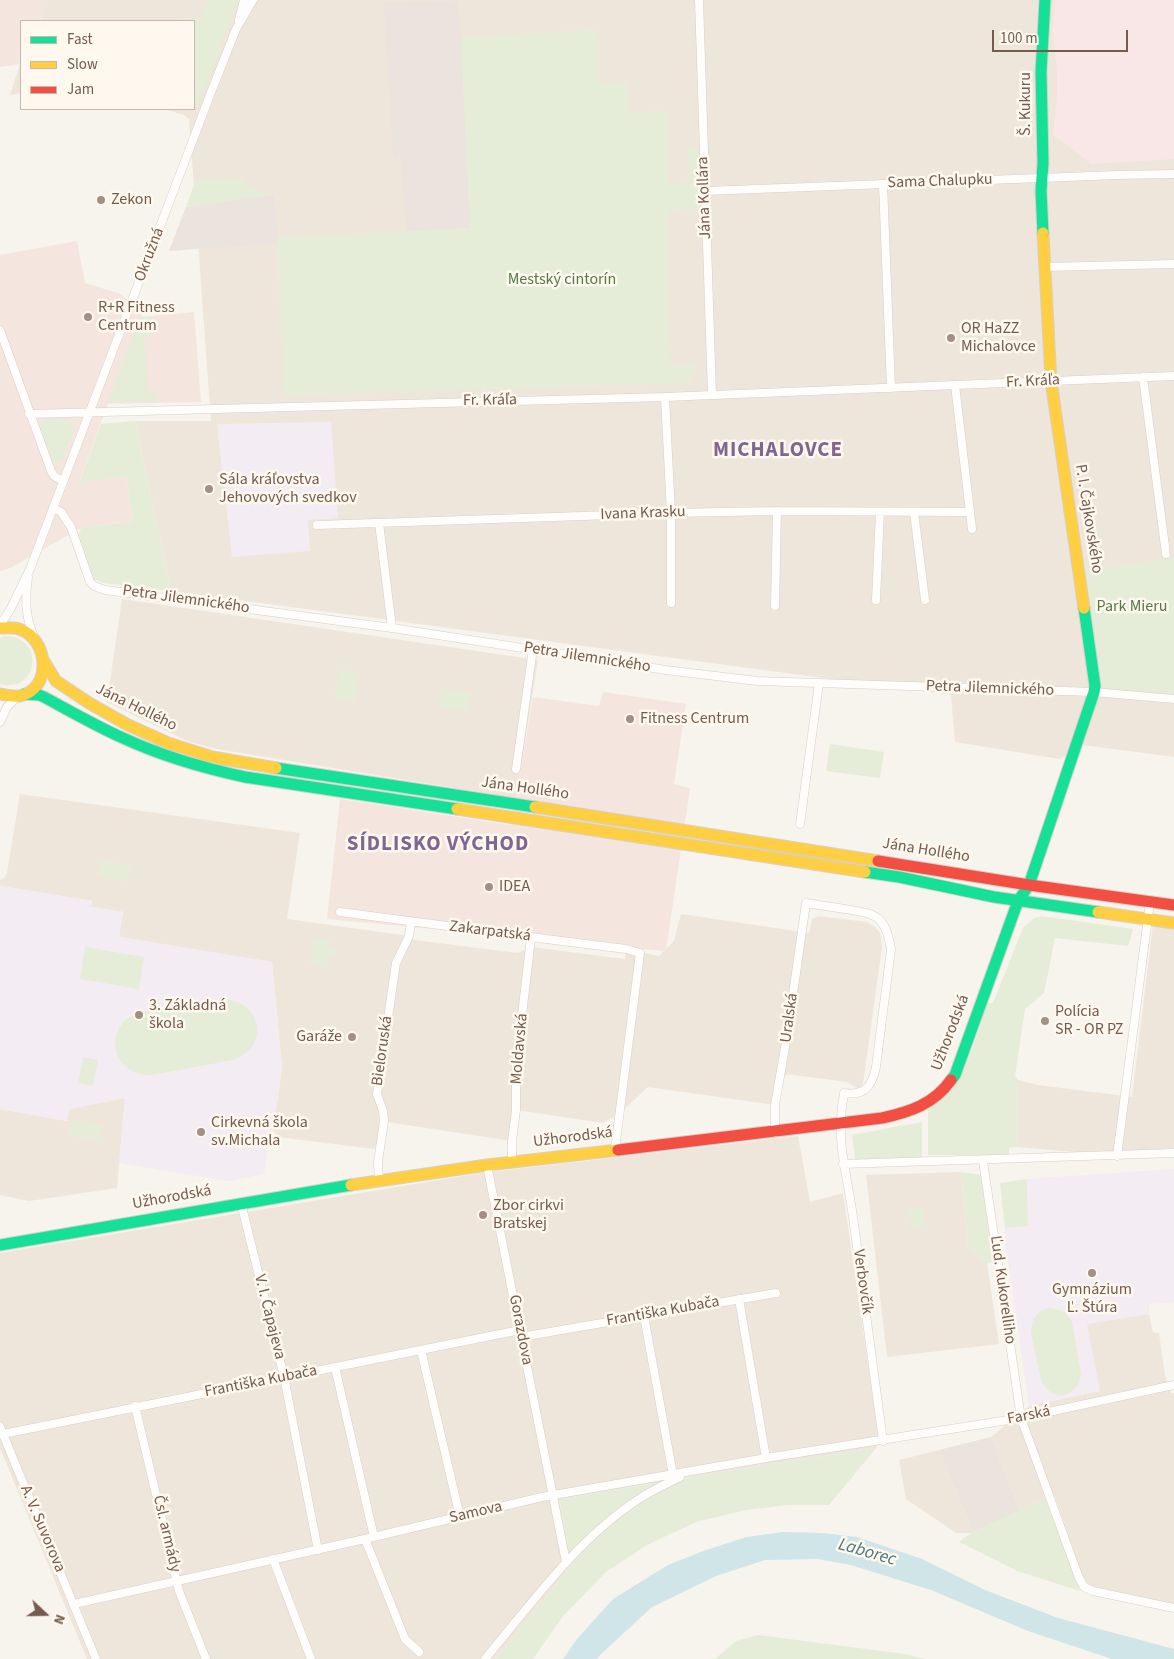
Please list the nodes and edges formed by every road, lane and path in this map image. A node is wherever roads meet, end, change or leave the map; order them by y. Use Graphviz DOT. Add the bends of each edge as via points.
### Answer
graph roads {
  1 [pos="244,0"];
  2 [pos="253,0"];
  3 [pos="699,0"];
  4 [pos="1044,0"];
  5 [pos="236,29"];
  6 [pos="1174,174"];
  7 [pos="1043,178"];
  8 [pos="883,184"];
  9 [pos="705,191"];
  10 [pos="1174,264"];
  11 [pos="1044,267"];
  12 [pos="0,330"];
  13 [pos="1174,376"];
  14 [pos="1143,377"];
  15 [pos="1051,381"];
  16 [pos="954,386"];
  17 [pos="891,388"];
  18 [pos="712,395"];
  19 [pos="666,397"];
  20 [pos="90,412"];
  21 [pos="29,414"];
  22 [pos="62,481"];
  23 [pos="53,508"];
  24 [pos="777,511"];
  25 [pos="880,512"];
  26 [pos="914,512"];
  27 [pos="970,512"];
  28 [pos="671,513"];
  29 [pos="379,523"];
  30 [pos="317,525"];
  31 [pos="972,529"];
  32 [pos="1166,554"];
  33 [pos="30,569"];
  34 [pos="876,600"];
  35 [pos="924,600"];
  36 [pos="671,603"];
  37 [pos="775,606"];
  38 [pos="0,626"];
  39 [pos="392,628"];
  40 [pos="36,641"];
  41 [pos="533,649"];
  42 [pos="44,661"];
  43 [pos="819,683"];
  44 [pos="1094,692"];
  45 [pos="0,694"];
  46 [pos="22,694"];
  47 [pos="1174,699"];
  48 [pos="0,722"];
  49 [pos="168,743"];
  50 [pos="165,756"];
  51 [pos="516,769"];
  52 [pos="321,775"];
  53 [pos="319,788"];
  54 [pos="800,824"];
  55 [pos="676,828"];
  56 [pos="674,842"];
  57 [pos="901,863"];
  58 [pos="899,877"];
  59 [pos="1029,885"];
  60 [pos="1018,901"];
  61 [pos="1150,902"];
  62 [pos="1174,906"];
  63 [pos="340,912"];
  64 [pos="1147,920"];
  65 [pos="411,922"];
  66 [pos="1174,924"];
  67 [pos="531,938"];
  68 [pos="844,1093"];
  69 [pos="840,1124"];
  70 [pos="774,1133"];
  71 [pos="615,1150"];
  72 [pos="1174,1153"];
  73 [pos="1117,1156"];
  74 [pos="983,1161"];
  75 [pos="512,1162"];
  76 [pos="843,1164"];
  77 [pos="487,1165"];
  78 [pos="379,1181"];
  79 [pos="241,1203"];
  80 [pos="0,1245"];
  81 [pos="776,1293"];
  82 [pos="739,1299"];
  83 [pos="644,1316"];
  84 [pos="520,1333"];
  85 [pos="421,1350"];
  86 [pos="335,1367"];
  87 [pos="284,1377"];
  88 [pos="1174,1385"];
  89 [pos="136,1406"];
  90 [pos="1021,1418"];
  91 [pos="1,1430"];
  92 [pos="883,1441"];
  93 [pos="766,1458"];
  94 [pos="689,1473"];
  95 [pos="673,1476"];
  96 [pos="552,1495"];
  97 [pos="460,1517"];
  98 [pos="374,1537"];
  99 [pos="365,1539"];
  100 [pos="318,1550"];
  101 [pos="273,1559"];
  102 [pos="566,1562"];
  103 [pos="176,1580"];
  104 [pos="74,1604"];
  105 [pos="1174,1608"];
  106 [pos="419,1652"];
  107 [pos="96,1659"];
  108 [pos="206,1659"];
  109 [pos="311,1659"];
  110 [pos="485,1659"];
  1 -- 5 [label="street"];
  2 -- 5 [label="street, Okružná"];
  3 -- 9 [label="street, Jána Kollára"];
  4 -- 7 [label="street, Š. Kukuru"];
  5 -- 20 [label="street, Okružná"];
  6 -- 7 [label="street, Sama Chalupku"];
  7 -- 8 [label="street, Sama Chalupku"];
  7 -- 11 [label="street, P. I. Čajkovského"];
  8 -- 9 [label="street, Sama Chalupku"];
  8 -- 17 [label="street"];
  9 -- 18 [label="street, Jána Kollára"];
  10 -- 11 [label="street"];
  11 -- 15 [label="street, P. I. Čajkovského"];
  12 -- 21 [label="street"];
  13 -- 14 [label="street, Fr. Kráľa"];
  14 -- 15 [label="street, Fr. Kráľa"];
  14 -- 32 [label="street"];
  15 -- 16 [label="street, Fr. Kráľa"];
  15 -- 44 [label="street, P. I. Čajkovského"];
  16 -- 17 [label="street, Fr. Kráľa"];
  16 -- 27 [label="street"];
  17 -- 18 [label="street, Fr. Kráľa"];
  18 -- 19 [label="street, Fr. Kráľa"];
  19 -- 20 [label="street, Fr. Kráľa"];
  19 -- 28 [label="street"];
  20 -- 21 [label="street, Fr. Kráľa"];
  20 -- 22 [label="street, Okružná"];
  21 -- 22 [label="street" via="51,471"];
  22 -- 23 [label="street, Okružná"];
  23 -- 33 [label="street, Okružná"];
  23 -- 39 [label="street, Petra Jilemnického" via="61,512 71,527 90,582 99,589"];
  24 -- 25 [label="street, Ivana Krasku"];
  24 -- 28 [label="street, Ivana Krasku"];
  24 -- 37 [label="street"];
  25 -- 26 [label="street, Ivana Krasku"];
  25 -- 34 [label="street"];
  26 -- 27 [label="street, Ivana Krasku"];
  26 -- 35 [label="street"];
  27 -- 31 [label="street"];
  28 -- 29 [label="street, Ivana Krasku"];
  28 -- 36 [label="street"];
  29 -- 30 [label="street, Ivana Krasku"];
  29 -- 39 [label="street"];
  33 -- 38 [label="street"];
  33 -- 40 [label="street" via="26,605"];
  38 -- 40 [label="street" via="18,629"];
  39 -- 41 [label="street, Petra Jilemnického"];
  40 -- 42 [label="street, Jána Hollého"];
  41 -- 43 [label="street, Petra Jilemnického" via="757,681"];
  41 -- 51 [label="street"];
  42 -- 46 [label="street" via="39,683"];
  42 -- 49 [label="street, Jána Hollého" via="56,681 73,693 126,724"];
  43 -- 44 [label="street, Petra Jilemnického"];
  43 -- 54 [label="street"];
  44 -- 47 [label="street, Petra Jilemnického"];
  44 -- 59 [label="street, P. I. Čajkovského"];
  45 -- 46 [label="street, Jána Hollého"];
  46 -- 48 [label="street" via="7,707"];
  46 -- 50 [label="street, Jána Hollého" via="44,697 122,738"];
  49 -- 50 [label="street"];
  49 -- 52 [label="street, Jána Hollého" via="212,757"];
  50 -- 53 [label="street, Jána Hollého" via="209,770"];
  52 -- 53 [label="street"];
  52 -- 55 [label="street, Jána Hollého"];
  53 -- 56 [label="street, Jána Hollého"];
  55 -- 56 [label="street"];
  55 -- 57 [label="street, Jána Hollého"];
  56 -- 58 [label="street, Jána Hollého"];
  57 -- 58 [label="street"];
  57 -- 59 [label="street, Jána Hollého"];
  58 -- 60 [label="street, Jána Hollého"];
  59 -- 60 [label="street"];
  59 -- 61 [label="street, Jána Hollého"];
  60 -- 64 [label="street, Jána Hollého"];
  60 -- 69 [label="street, Užhorodská" via="948,1086 924,1107 886,1118"];
  61 -- 62 [label="street, Jána Hollého"];
  61 -- 64 [label="street"];
  63 -- 65 [label="street, Zakarpatská"];
  64 -- 66 [label="street, Jána Hollého"];
  64 -- 73 [label="street"];
  65 -- 67 [label="street, Zakarpatská"];
  65 -- 78 [label="street, Bieloruská" via="409,936 396,963 377,1094 384,1121 377,1168"];
  67 -- 71 [label="street, Zakarpatská" via="640,953"];
  67 -- 75 [label="street, Moldavská" via="516,1066"];
  68 -- 69 [label="street, Verbovčík"];
  68 -- 70 [label="street, Uralská" via="862,1091 874,1078 891,949 888,932 878,918 868,912 806,903 775,1105"];
  69 -- 70 [label="street, Užhorodská"];
  69 -- 76 [label="street, Verbovčík"];
  70 -- 71 [label="street, Užhorodská"];
  71 -- 75 [label="street, Užhorodská"];
  72 -- 73 [label="street"];
  73 -- 74 [label="street"];
  74 -- 76 [label="street"];
  74 -- 90 [label="street, Ľud. Kukorelliho"];
  75 -- 77 [label="street, Užhorodská"];
  76 -- 92 [label="street, Verbovčík"];
  77 -- 78 [label="street, Užhorodská"];
  77 -- 84 [label="street, Gorazdova"];
  78 -- 79 [label="street, Užhorodská"];
  79 -- 80 [label="street, Užhorodská"];
  79 -- 87 [label="street, V. I. Čapajeva"];
  81 -- 82 [label="street, Františka Kubača"];
  82 -- 83 [label="street, Františka Kubača"];
  82 -- 93 [label="street"];
  83 -- 84 [label="street, Františka Kubača"];
  83 -- 95 [label="street"];
  84 -- 85 [label="street, Františka Kubača"];
  84 -- 96 [label="street, Gorazdova"];
  85 -- 86 [label="street, Františka Kubača"];
  85 -- 97 [label="street"];
  86 -- 87 [label="street, Františka Kubača"];
  86 -- 98 [label="street"];
  87 -- 89 [label="street, Františka Kubača"];
  87 -- 100 [label="street, V. I. Čapajeva"];
  88 -- 90 [label="street, Farská"];
  89 -- 91 [label="street, Františka Kubača"];
  89 -- 103 [label="street, Čsl. armády"];
  90 -- 92 [label="street, Farská"];
  90 -- 105 [label="street, Ľud. Kukorelliho" via="1084,1587 1094,1592"];
  91 -- 104 [label="street, A. V. Suvorova"];
  92 -- 93 [label="street, Samova"];
  93 -- 94 [label="street, Samova"];
  94 -- 95 [label="street, Samova"];
  94 -- 102 [label="street" via="638,1499"];
  95 -- 96 [label="street, Samova"];
  96 -- 97 [label="street, Samova"];
  96 -- 102 [label="street, Gorazdova"];
  97 -- 98 [label="street, Samova"];
  98 -- 99 [label="street, Samova"];
  99 -- 100 [label="street, Samova"];
  99 -- 106 [label="street" via="405,1639"];
  100 -- 101 [label="street, Samova"];
  101 -- 103 [label="street, Samova"];
  101 -- 109 [label="street"];
  102 -- 110 [label="street"];
  103 -- 104 [label="street, Samova"];
  103 -- 108 [label="street, Čsl. armády"];
  104 -- 107 [label="street, A. V. Suvorova"];
}
